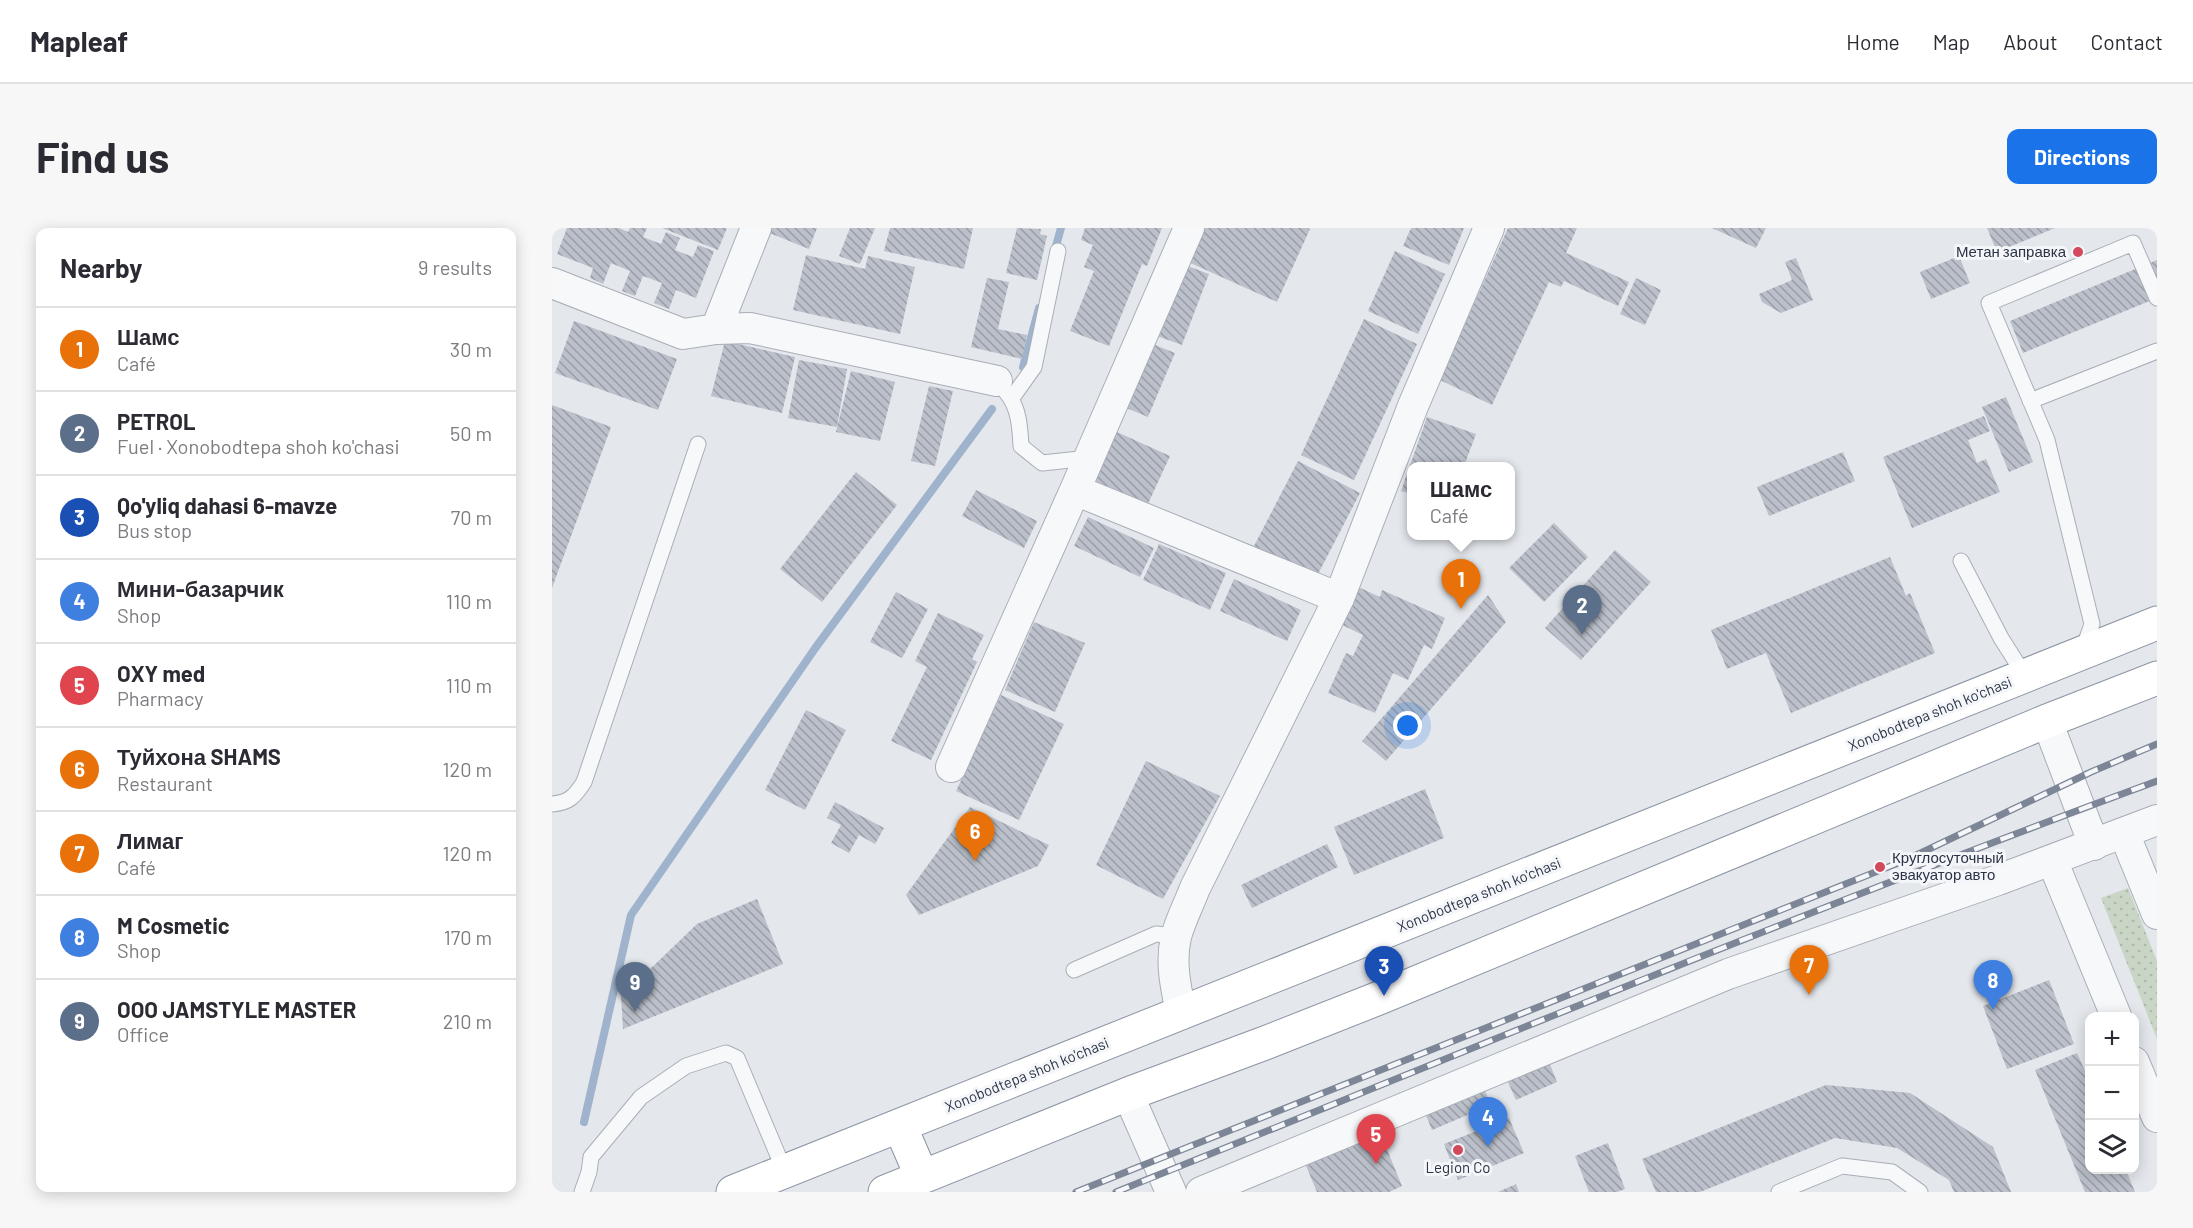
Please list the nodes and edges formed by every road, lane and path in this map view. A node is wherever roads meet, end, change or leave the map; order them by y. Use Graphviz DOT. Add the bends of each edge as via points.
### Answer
graph roads {
  1 [pos="756,228"];
  2 [pos="1189,228"];
  3 [pos="1489,228"];
  4 [pos="1058,251"];
  5 [pos="552,282"];
  6 [pos="2157,298"];
  7 [pos="716,329"];
  8 [pos="2157,351"];
  9 [pos="1005,390"];
  10 [pos="2030,401"];
  11 [pos="698,444"];
  12 [pos="1089,458"];
  13 [pos="1075,490"];
  14 [pos="1961,561"];
  15 [pos="1339,598"];
  16 [pos="2157,623"];
  17 [pos="2082,653"];
  18 [pos="2025,676"];
  19 [pos="2157,678"];
  20 [pos="2048,721"];
  21 [pos="951,767"];
  22 [pos="552,804"];
  23 [pos="2157,820"];
  24 [pos="2124,833"];
  25 [pos="2094,845"];
  26 [pos="2052,860"];
  27 [pos="2157,914"];
  28 [pos="1177,936"];
  29 [pos="1074,970"];
  30 [pos="2114,1012"];
  31 [pos="1181,1013"];
  32 [pos="2136,1066"];
  33 [pos="1128,1094"];
  34 [pos="2157,1117"];
  35 [pos="900,1126"];
  36 [pos="785,1172"];
  37 [pos="922,1178"];
  38 [pos="582,1192"];
  39 [pos="734,1192"];
  40 [pos="885,1192"];
  41 [pos="1171,1192"];
  42 [pos="1201,1192"];
  43 [pos="1779,1192"];
  44 [pos="1920,1192"];
  1 -- 7 [label="street"];
  2 -- 12 [label="street"];
  3 -- 15 [label="street" via="1413,406"];
  4 -- 9 [label="lane" via="1034,367"];
  5 -- 7 [label="street" via="683,334"];
  6 -- 10 [label="lane" via="2133,243 1989,303"];
  7 -- 9 [label="street" via="750,328"];
  8 -- 10 [label="lane"];
  9 -- 12 [label="lane" via="1019,421 1021,446 1042,463"];
  10 -- 17 [label="lane" via="2047,440 2092,624"];
  11 -- 22 [label="lane" via="584,782 575,796"];
  12 -- 13 [label="street"];
  13 -- 15 [label="street"];
  13 -- 21 [label="street"];
  14 -- 18 [label="lane"];
  15 -- 28 [label="street" via="1195,888"];
  16 -- 17 [label="highway, Xonobodtepa shoh ko'chasi"];
  17 -- 18 [label="highway, Xonobodtepa shoh ko'chasi"];
  18 -- 31 [label="highway, Xonobodtepa shoh ko'chasi"];
  19 -- 20 [label="highway"];
  20 -- 25 [label="street"];
  20 -- 33 [label="highway" via="1384,996"];
  23 -- 24 [label="street"];
  24 -- 25 [label="street"];
  24 -- 27 [label="street"];
  25 -- 26 [label="street"];
  26 -- 30 [label="street"];
  26 -- 42 [label="street" via="1728,974"];
  28 -- 29 [label="lane" via="1156,934"];
  28 -- 31 [label="street" via="1174,974"];
  31 -- 35 [label="highway, Xonobodtepa shoh ko'chasi"];
  32 -- 34 [label="street"];
  33 -- 37 [label="highway"];
  33 -- 41 [label="street"];
  35 -- 36 [label="highway, Xonobodtepa shoh ko'chasi"];
  35 -- 37 [label="highway"];
  36 -- 38 [label="lane" via="737,1058 726,1053 686,1066 641,1097 591,1157"];
  36 -- 39 [label="highway, Xonobodtepa shoh ko'chasi"];
  37 -- 40 [label="highway"];
  43 -- 44 [label="lane" via="1842,1166 1892,1172"];
}
